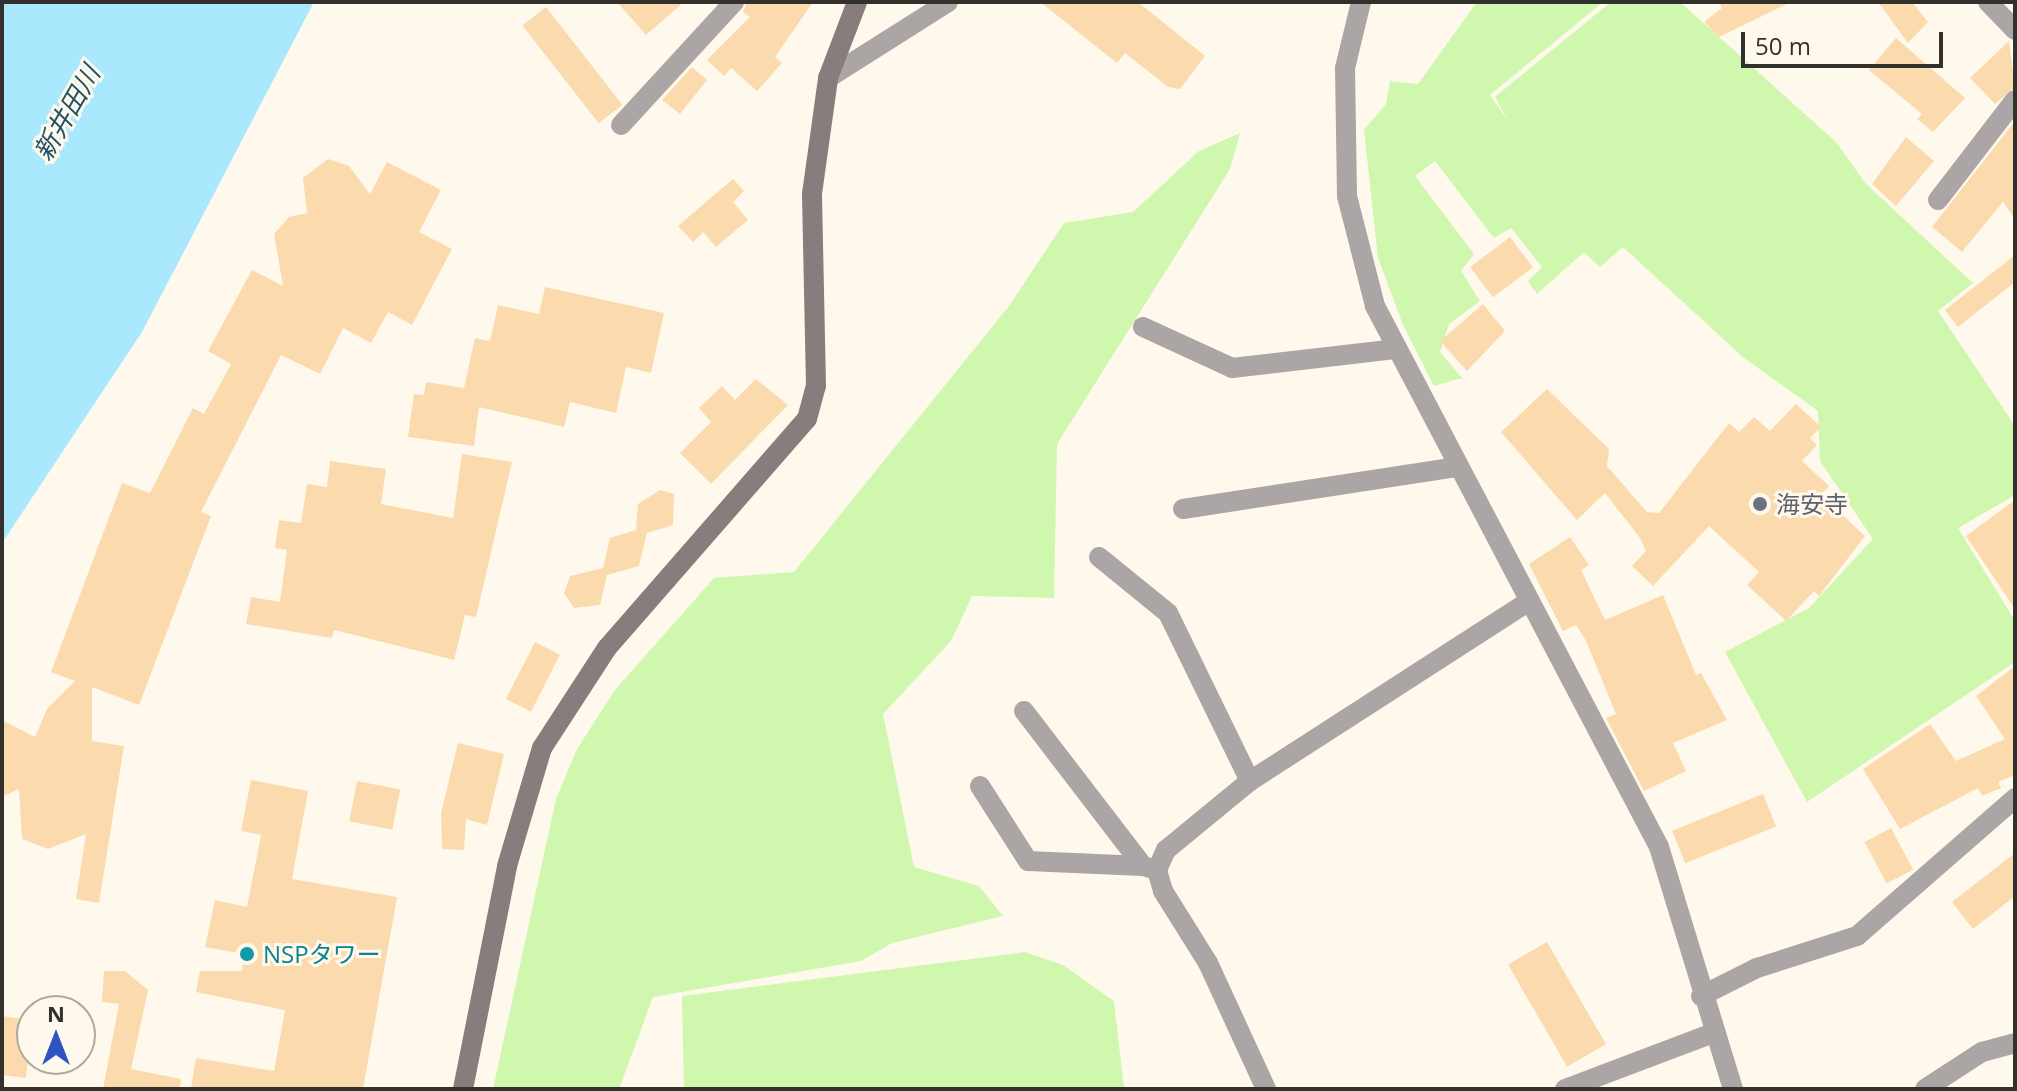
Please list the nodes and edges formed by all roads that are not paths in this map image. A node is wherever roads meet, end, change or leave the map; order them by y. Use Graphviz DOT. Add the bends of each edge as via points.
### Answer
graph roads {
  1 [pos="734,2"];
  2 [pos="857,2"];
  3 [pos="948,2"];
  4 [pos="1361,2"];
  5 [pos="1988,2"];
  6 [pos="2015,30"];
  7 [pos="828,78"];
  8 [pos="2015,100"];
  9 [pos="621,125"];
  10 [pos="1938,200"];
  11 [pos="1143,327"];
  12 [pos="1397,349"];
  13 [pos="1458,467"];
  14 [pos="1183,509"];
  15 [pos="1099,557"];
  16 [pos="1528,602"];
  17 [pos="1024,711"];
  18 [pos="1250,781"];
  19 [pos="980,786"];
  20 [pos="2015,798"];
  21 [pos="1150,868"];
  22 [pos="1701,996"];
  23 [pos="1713,1033"];
  24 [pos="2015,1043"];
  25 [pos="463,1089"];
  26 [pos="1266,1089"];
  27 [pos="1565,1089"];
  28 [pos="1733,1089"];
  29 [pos="1925,1089"];
  1 -- 9 [label="street"];
  2 -- 7 [label="street"];
  3 -- 7 [label="street"];
  4 -- 12 [label="street" via="1345,68 1347,196 1375,306"];
  5 -- 6 [label="street"];
  7 -- 25 [label="street" via="812,194 816,386 807,419 607,648 542,748 507,866"];
  8 -- 10 [label="street"];
  11 -- 12 [label="street" via="1232,368"];
  12 -- 13 [label="street"];
  13 -- 14 [label="street"];
  13 -- 16 [label="street"];
  15 -- 18 [label="street" via="1168,613"];
  16 -- 18 [label="street"];
  16 -- 22 [label="street" via="1659,847"];
  17 -- 21 [label="street"];
  18 -- 21 [label="street"];
  19 -- 21 [label="street" via="1028,861"];
  20 -- 22 [label="street" via="1857,936 1757,968"];
  21 -- 26 [label="street"];
  22 -- 23 [label="street"];
  23 -- 27 [label="street"];
  23 -- 28 [label="street"];
  24 -- 29 [label="street" via="1982,1052"];
}
